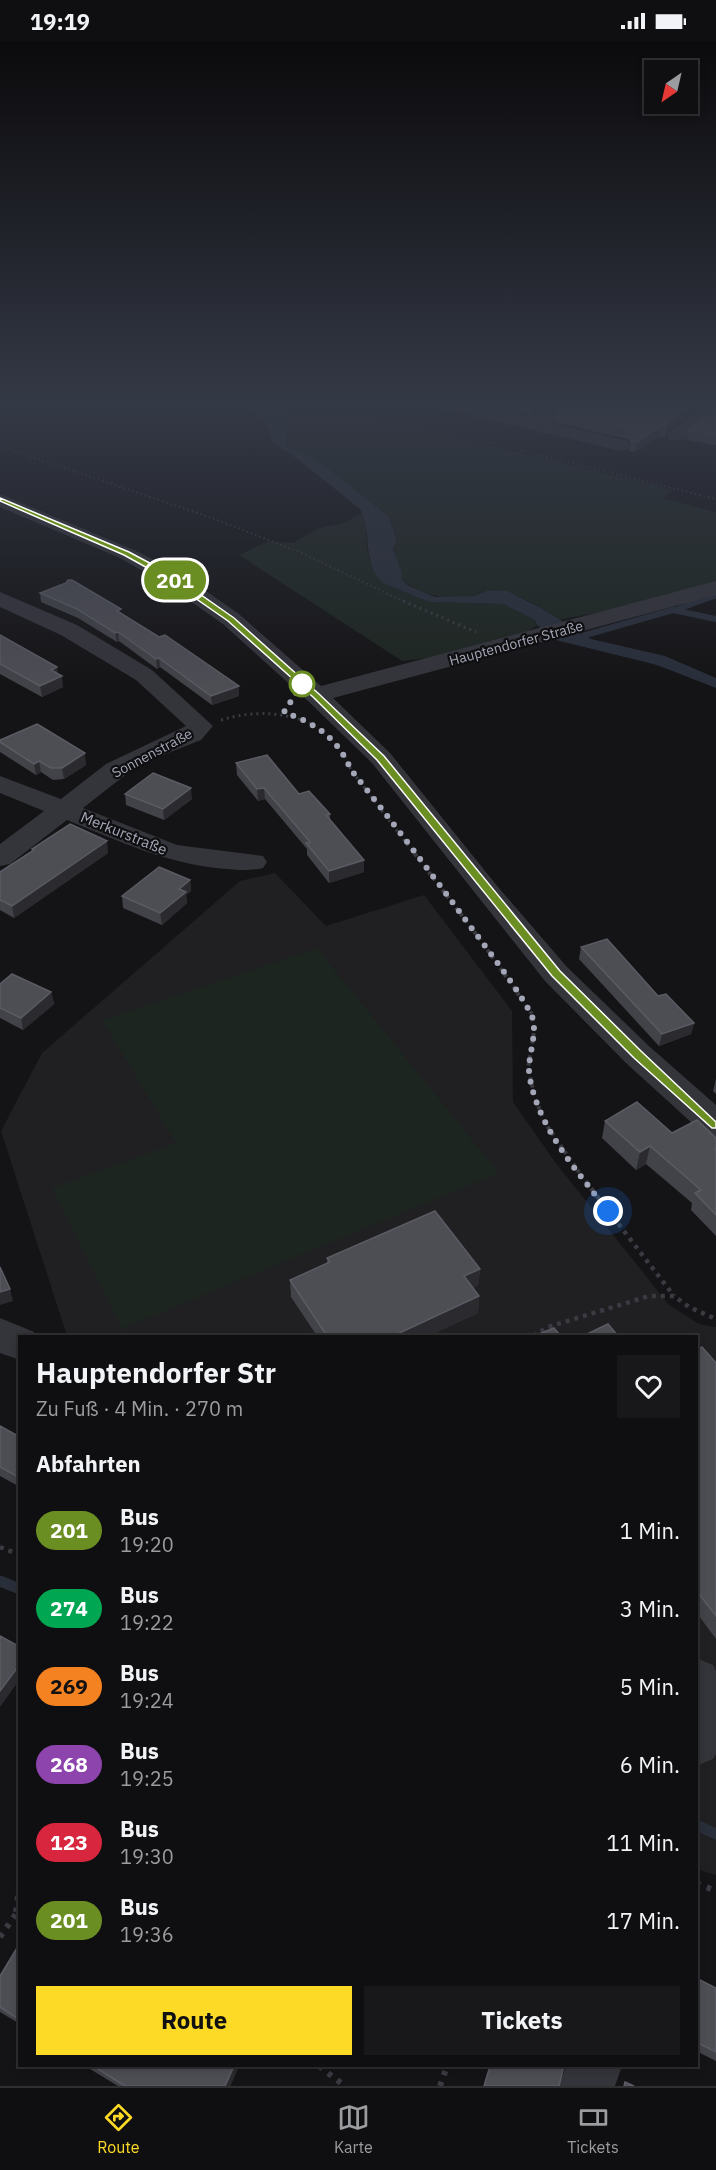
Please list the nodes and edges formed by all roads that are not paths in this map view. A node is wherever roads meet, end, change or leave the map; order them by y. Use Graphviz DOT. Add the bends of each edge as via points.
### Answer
graph roads {
  1 [pos="0,500"];
  2 [pos="716,588"];
  3 [pos="0,599"];
  4 [pos="316,695"];
  5 [pos="0,784"];
  6 [pos="64,808"];
  7 [pos="0,858"];
  8 [pos="253,862"];
  9 [pos="716,1125"];
  10 [pos="0,1334"];
  11 [pos="18,1343"];
  12 [pos="594,2067"];
  13 [pos="587,2086"];
  1 -- 4 [label="street" via="127,554 172,578 231,620"];
  2 -- 4 [label="street, Hauptendorfer Straße"];
  3 -- 6 [label="street, Sonnenstraße" via="69,630 144,675 200,726 192,735 115,770"];
  4 -- 9 [label="street" via="381,758 556,974"];
  5 -- 6 [label="street, Merkurstraße"];
  6 -- 7 [label="street, Sonnenstraße"];
  6 -- 8 [label="street, Merkurstraße" via="171,852"];
  10 -- 11 [label="street"];
  12 -- 13 [label="street"];
}
